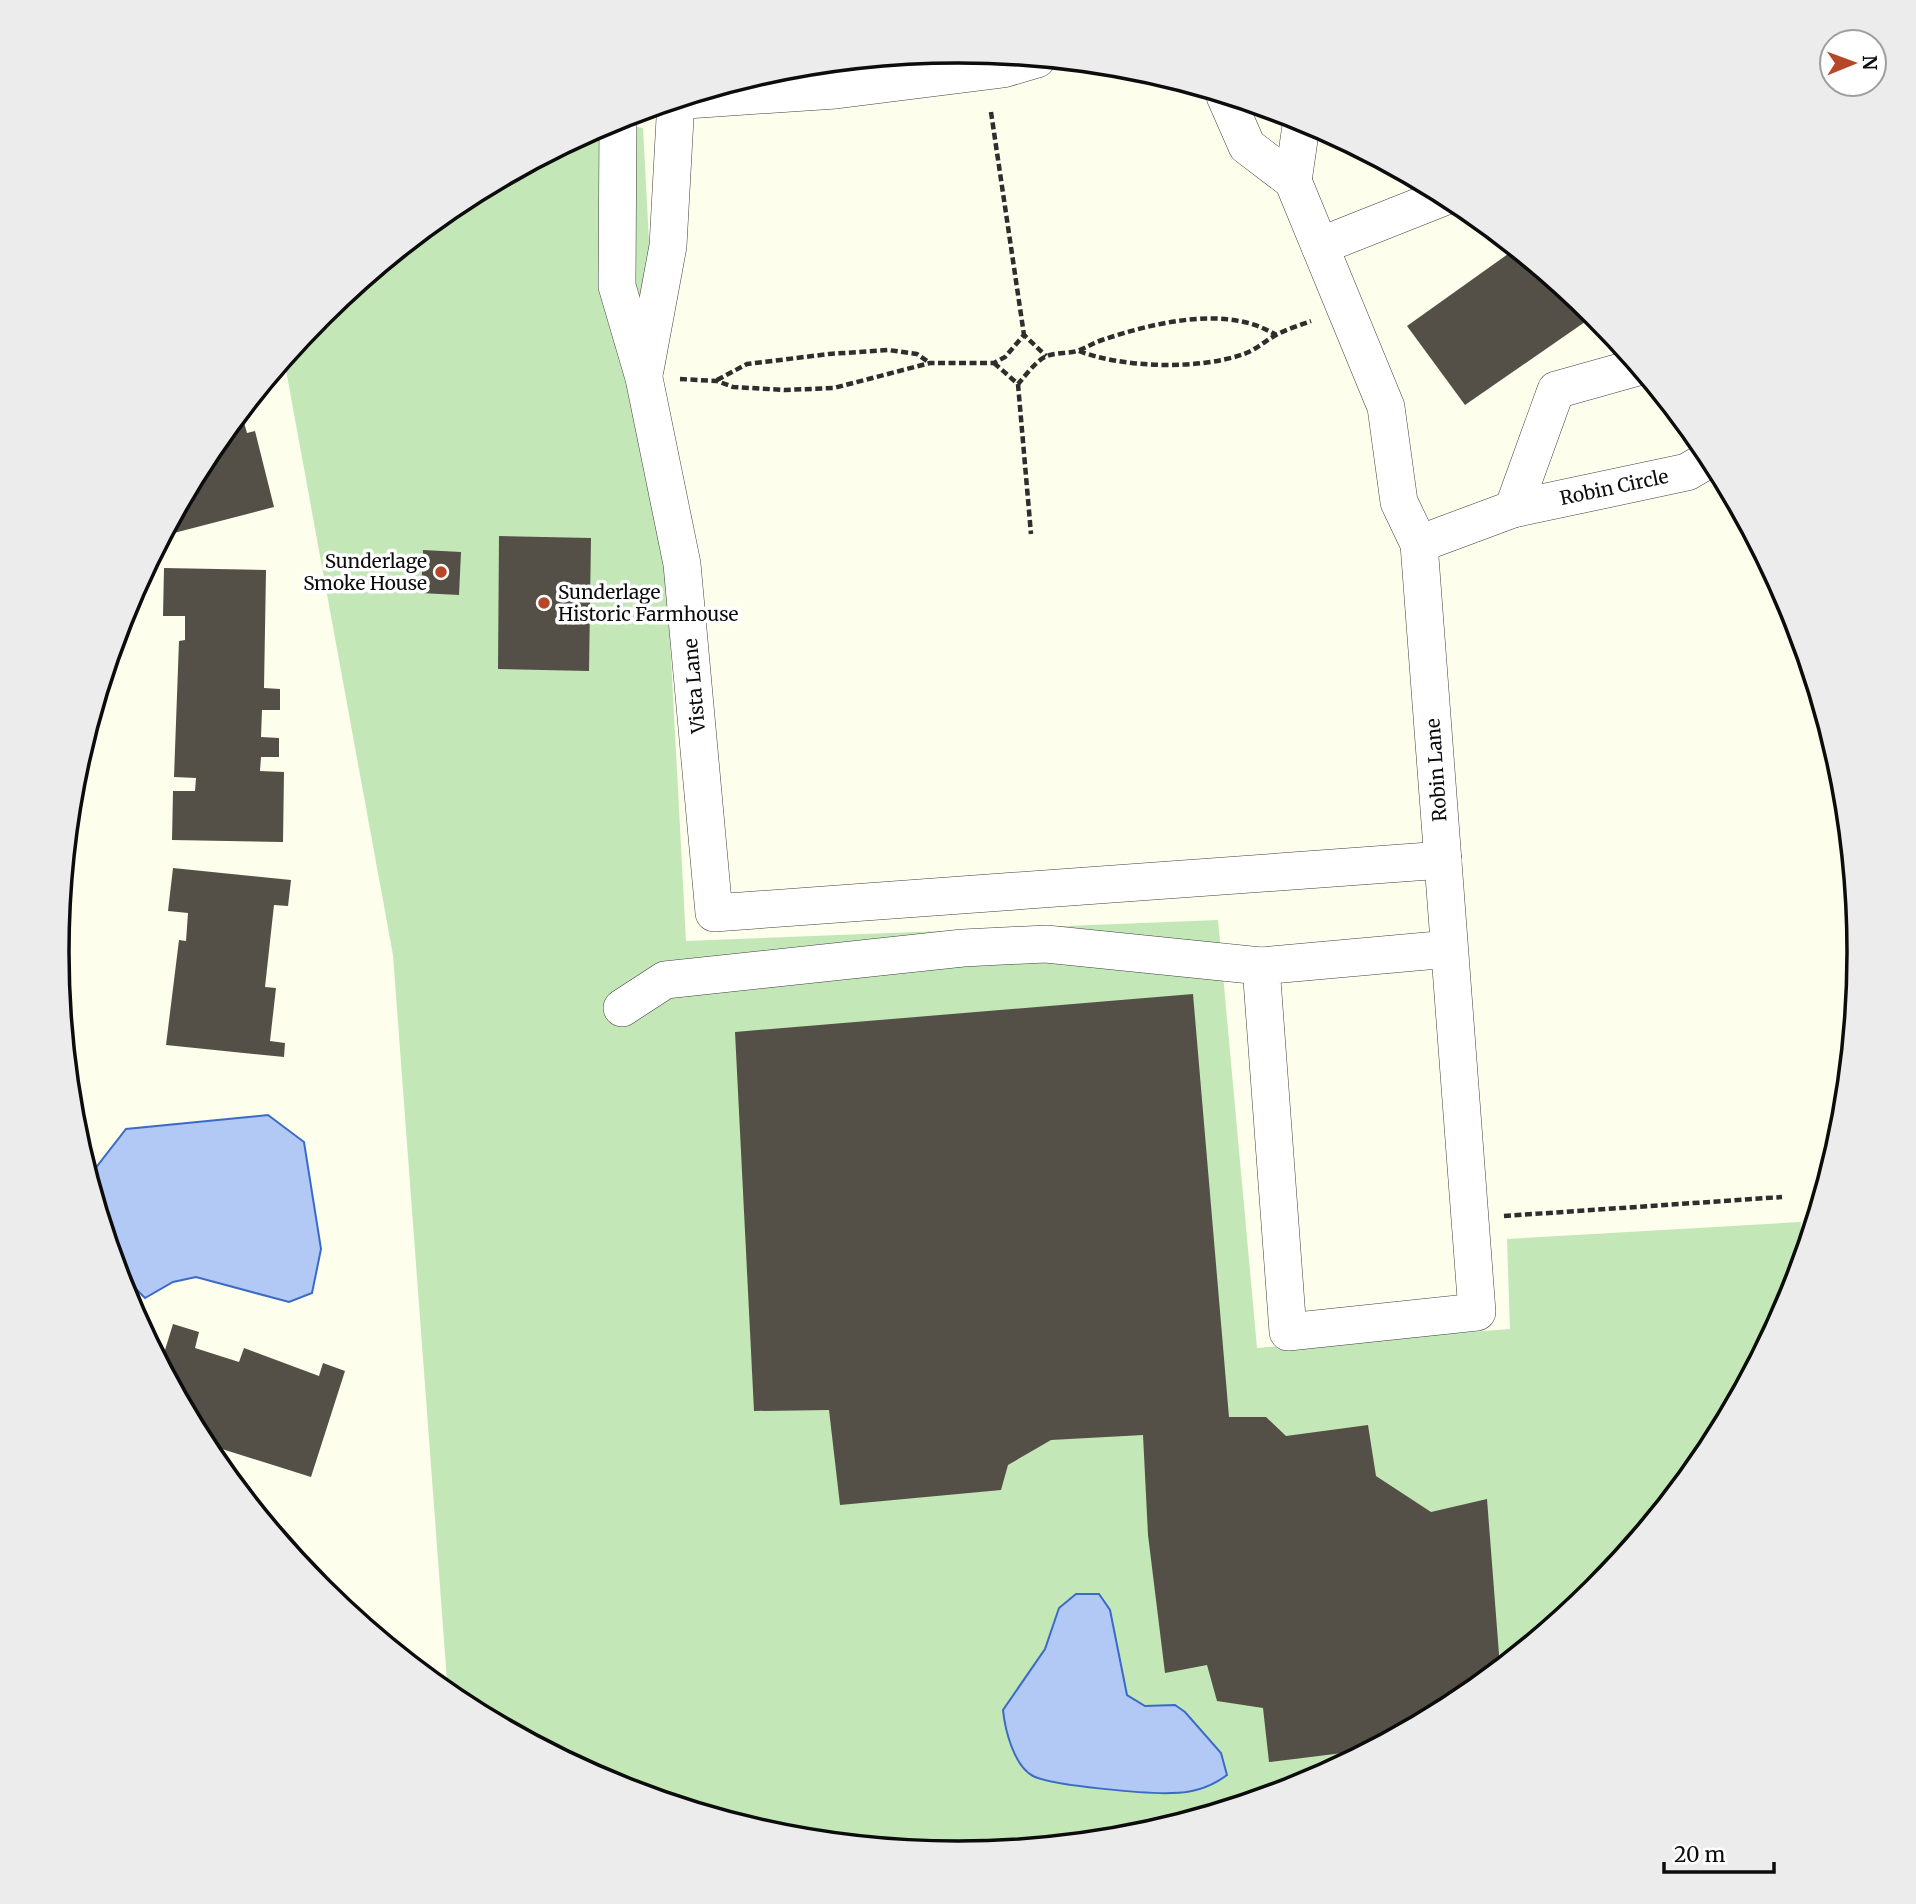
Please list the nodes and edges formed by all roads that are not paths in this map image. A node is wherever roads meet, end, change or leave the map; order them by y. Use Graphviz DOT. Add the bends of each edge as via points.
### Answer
graph roads {
  1 [pos="1016,65"];
  2 [pos="827,77"];
  3 [pos="733,92"];
  4 [pos="1230,106"];
  5 [pos="675,109"];
  6 [pos="1283,125"];
  7 [pos="618,131"];
  8 [pos="1300,132"];
  9 [pos="1247,146"];
  10 [pos="1293,181"];
  11 [pos="1433,201"];
  12 [pos="1320,246"];
  13 [pos="1629,370"];
  14 [pos="644,378"];
  15 [pos="1701,464"];
  16 [pos="1513,509"];
  17 [pos="1419,544"];
  18 [pos="1443,860"];
  19 [pos="1449,949"];
  20 [pos="1261,966"];
  21 [pos="622,1008"];
  1 -- 2 [label="street"];
  2 -- 3 [label="street"];
  4 -- 9 [label="street"];
  5 -- 14 [label="street, Vista Lane" via="668,246"];
  6 -- 9 [label="street"];
  7 -- 14 [label="street, Vista Lane" via="617,286"];
  8 -- 10 [label="street"];
  9 -- 10 [label="street"];
  10 -- 12 [label="street, Robin Lane"];
  11 -- 12 [label="street"];
  12 -- 17 [label="street, Robin Lane" via="1386,407 1399,502"];
  13 -- 16 [label="street" via="1556,390"];
  14 -- 18 [label="street, Vista Lane" via="682,564 714,913"];
  15 -- 16 [label="street, Robin Circle" via="1687,472"];
  16 -- 17 [label="street, Robin Circle"];
  17 -- 18 [label="street, Robin Lane"];
  18 -- 19 [label="street, Robin Lane"];
  19 -- 20 [label="street"];
  19 -- 20 [label="street, Robin Lane" via="1477,1312 1288,1332"];
  20 -- 21 [label="street" via="1046,944 963,948 665,980"];
}
